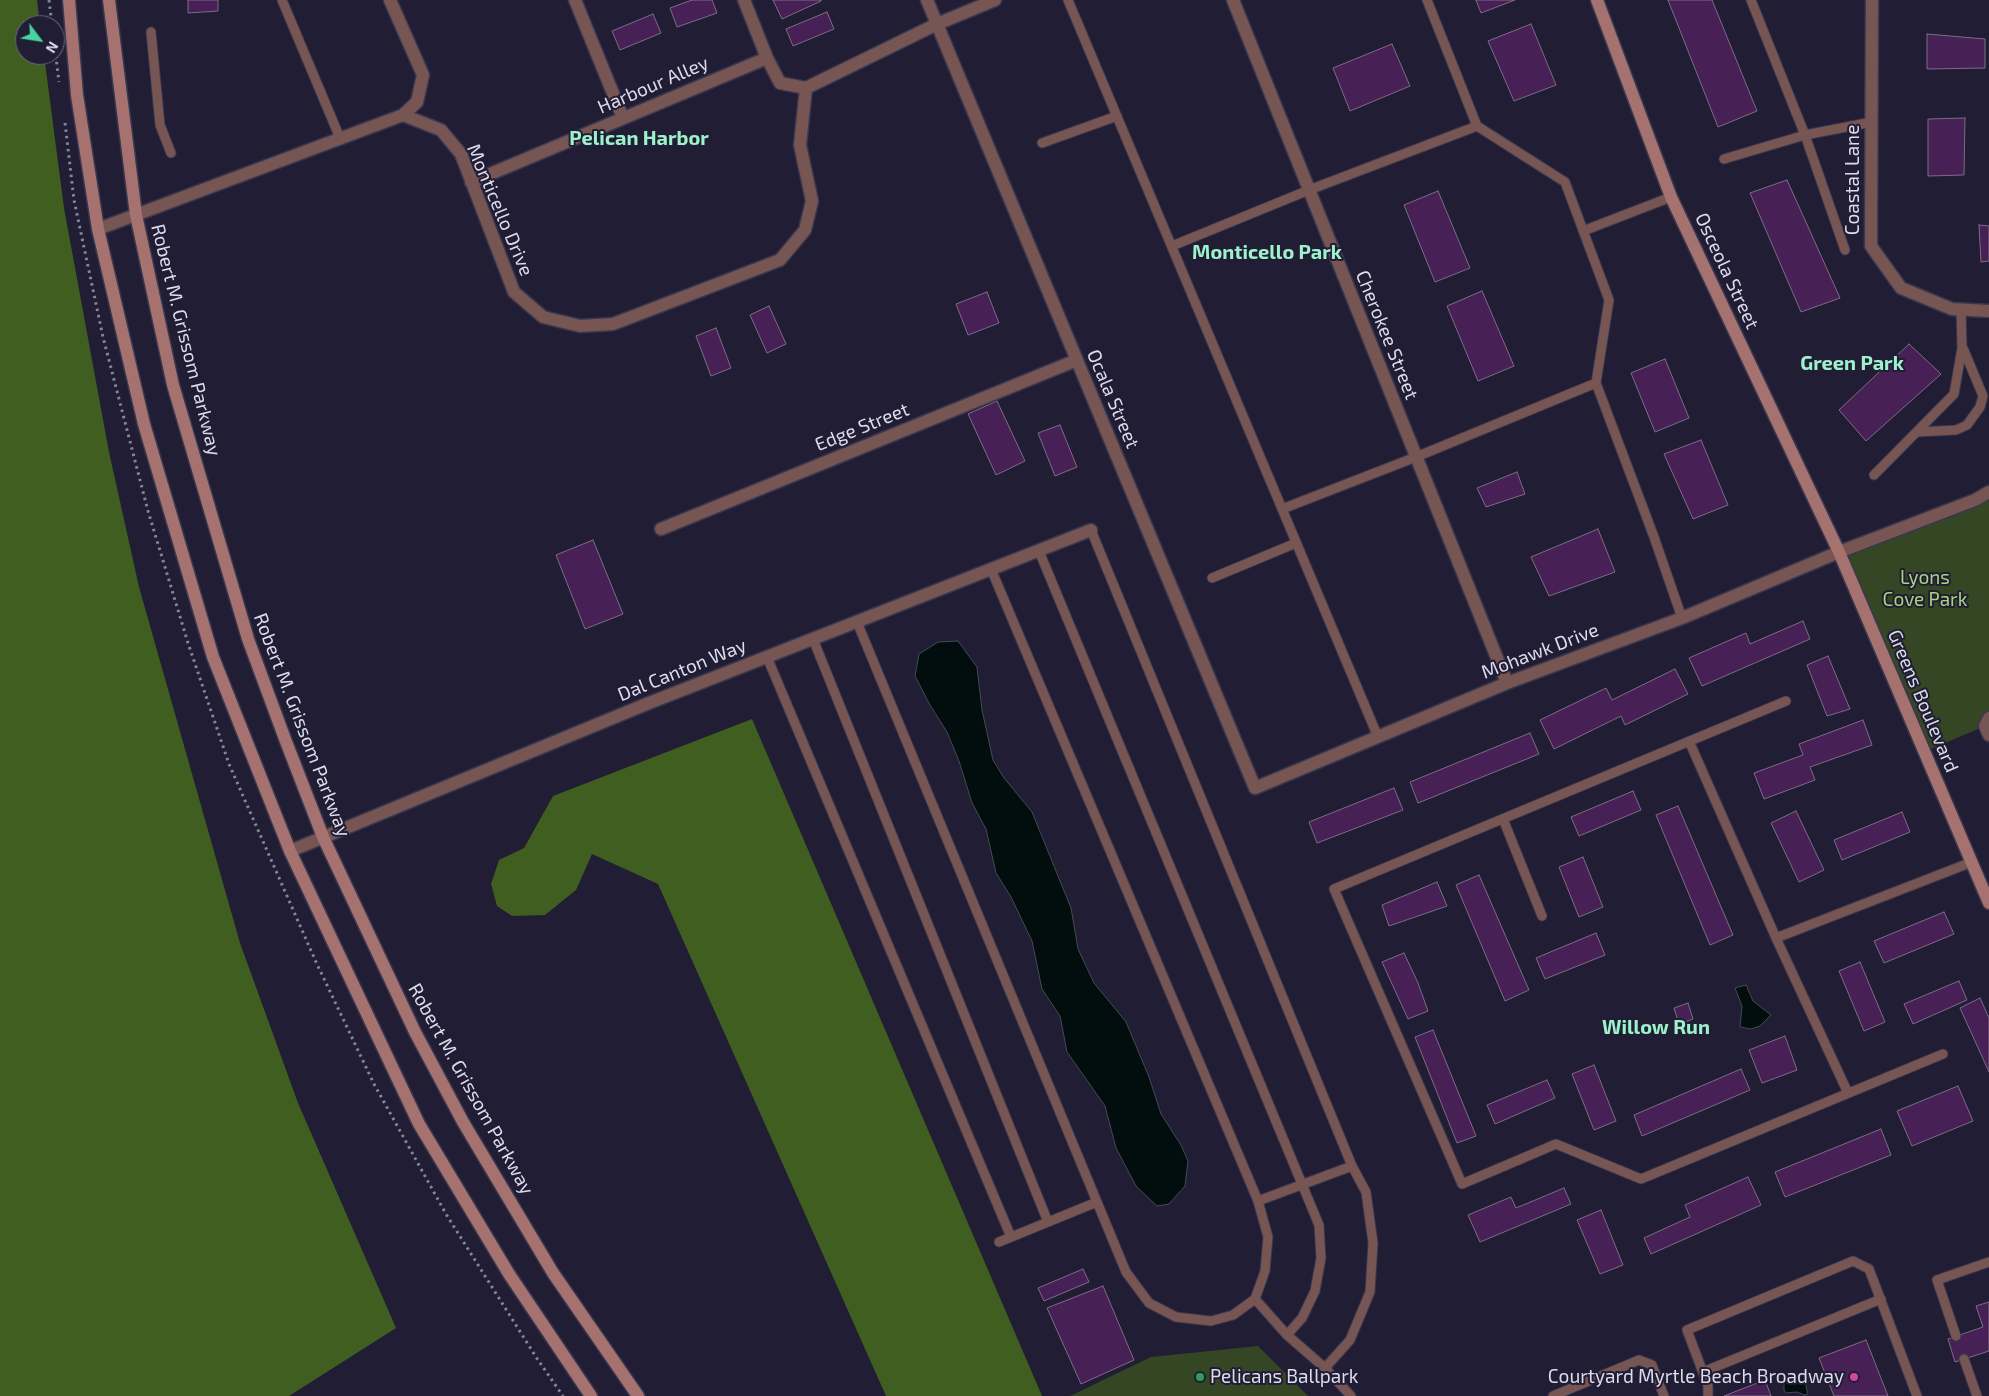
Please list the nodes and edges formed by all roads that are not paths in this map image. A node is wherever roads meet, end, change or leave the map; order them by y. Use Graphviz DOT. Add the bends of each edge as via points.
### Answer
graph roads {
  1 [pos="69,0"];
  2 [pos="109,0"];
  3 [pos="282,0"];
  4 [pos="390,0"];
  5 [pos="575,0"];
  6 [pos="744,0"];
  7 [pos="927,0"];
  8 [pos="995,0"];
  9 [pos="1068,0"];
  10 [pos="1232,0"];
  11 [pos="1427,0"];
  12 [pos="1597,0"];
  13 [pos="1872,0"];
  14 [pos="1753,1"];
  15 [pos="937,24"];
  16 [pos="151,32"];
  17 [pos="767,58"];
  18 [pos="806,88"];
  19 [pos="403,115"];
  20 [pos="1117,116"];
  21 [pos="623,118"];
  22 [pos="1872,122"];
  23 [pos="1477,126"];
  24 [pos="1805,135"];
  25 [pos="340,138"];
  26 [pos="1042,143"];
  27 [pos="171,153"];
  28 [pos="1724,159"];
  29 [pos="472,182"];
  30 [pos="1309,190"];
  31 [pos="1671,196"];
  32 [pos="136,215"];
  33 [pos="98,229"];
  34 [pos="1583,231"];
  35 [pos="1172,246"];
  36 [pos="1845,250"];
  37 [pos="1960,309"];
  38 [pos="1989,311"];
  39 [pos="1962,348"];
  40 [pos="1077,360"];
  41 [pos="1596,383"];
  42 [pos="1917,432"];
  43 [pos="1416,458"];
  44 [pos="1874,475"];
  45 [pos="1989,492"];
  46 [pos="1282,509"];
  47 [pos="661,528"];
  48 [pos="1091,530"];
  49 [pos="1296,543"];
  50 [pos="1039,551"];
  51 [pos="1839,552"];
  52 [pos="991,569"];
  53 [pos="1212,578"];
  54 [pos="1682,618"];
  55 [pos="857,622"];
  56 [pos="812,639"];
  57 [pos="767,657"];
  58 [pos="1506,683"];
  59 [pos="1786,701"];
  60 [pos="1989,718"];
  61 [pos="1989,735"];
  62 [pos="1378,737"];
  63 [pos="1689,741"];
  64 [pos="1255,788"];
  65 [pos="1503,818"];
  66 [pos="323,837"];
  67 [pos="290,851"];
  68 [pos="1972,862"];
  69 [pos="1989,903"];
  70 [pos="1542,916"];
  71 [pos="1776,938"];
  72 [pos="1943,1054"];
  73 [pos="1848,1093"];
  74 [pos="1352,1166"];
  75 [pos="1303,1184"];
  76 [pos="1258,1201"];
  77 [pos="1097,1202"];
  78 [pos="1048,1222"];
  79 [pos="1011,1237"];
  80 [pos="999,1242"];
  81 [pos="1989,1262"];
  82 [pos="1255,1299"];
  83 [pos="1881,1299"];
  84 [pos="1287,1335"];
  85 [pos="1956,1336"];
  86 [pos="1964,1359"];
  87 [pos="1325,1368"];
  88 [pos="1703,1372"];
  89 [pos="591,1396"];
  90 [pos="638,1396"];
  91 [pos="1351,1396"];
  92 [pos="1553,1396"];
  93 [pos="1664,1396"];
  94 [pos="1708,1396"];
  95 [pos="1917,1396"];
  96 [pos="1977,1396"];
  1 -- 33 [label="main road" via="77,95"];
  2 -- 32 [label="main road, Robert M. Grissom Parkway"];
  3 -- 25 [label="lane"];
  4 -- 19 [label="street" via="423,75 417,102"];
  5 -- 21 [label="street"];
  6 -- 17 [label="street"];
  7 -- 15 [label="street, Ocala Street"];
  8 -- 15 [label="street"];
  9 -- 20 [label="lane"];
  10 -- 30 [label="street, Cherokee Street"];
  11 -- 23 [label="lane"];
  12 -- 31 [label="main road, Osceola Street"];
  13 -- 22 [label="street, Coastal Lane"];
  14 -- 24 [label="lane"];
  15 -- 18 [label="street"];
  15 -- 40 [label="street, Ocala Street"];
  16 -- 27 [label="lane" via="160,125"];
  17 -- 18 [label="street" via="780,83"];
  17 -- 21 [label="street, Harbour Alley"];
  18 -- 29 [label="street, Monticello Drive" via="800,145 812,201 805,230 780,260 613,324 580,326 543,317 514,292"];
  19 -- 25 [label="street"];
  19 -- 29 [label="street, Monticello Drive" via="440,130 461,154"];
  20 -- 26 [label="lane"];
  20 -- 35 [label="lane"];
  21 -- 29 [label="street, Harbour Alley"];
  22 -- 24 [label="lane"];
  22 -- 37 [label="street, Coastal Lane" via="1871,246 1901,288 1952,309"];
  23 -- 30 [label="lane"];
  23 -- 34 [label="lane" via="1565,182"];
  24 -- 28 [label="lane"];
  24 -- 36 [label="lane"];
  25 -- 32 [label="street"];
  30 -- 35 [label="lane"];
  30 -- 43 [label="street, Cherokee Street"];
  31 -- 34 [label="lane"];
  31 -- 51 [label="main road, Osceola Street"];
  32 -- 33 [label="street"];
  32 -- 66 [label="main road, Robert M. Grissom Parkway" via="173,385 216,536 248,639"];
  33 -- 67 [label="main road" via="144,424 213,657"];
  34 -- 41 [label="lane" via="1609,300"];
  35 -- 46 [label="lane"];
  37 -- 38 [label="street, Coastal Lane"];
  37 -- 39 [label="lane"];
  39 -- 42 [label="lane" via="1954,394"];
  39 -- 42 [label="lane" via="1983,396 1980,407 1967,425 1956,430"];
  40 -- 47 [label="street, Edge Street"];
  40 -- 64 [label="street, Ocala Street"];
  41 -- 43 [label="lane"];
  41 -- 54 [label="lane"];
  42 -- 44 [label="lane"];
  43 -- 46 [label="lane"];
  43 -- 58 [label="street, Cherokee Street"];
  45 -- 51 [label="street"];
  46 -- 49 [label="lane"];
  48 -- 50 [label="street, Dal Canton Way"];
  48 -- 74 [label="lane"];
  49 -- 53 [label="lane"];
  49 -- 62 [label="lane"];
  50 -- 52 [label="street, Dal Canton Way"];
  50 -- 75 [label="lane"];
  51 -- 54 [label="street, Mohawk Drive"];
  51 -- 68 [label="main road, Greens Boulevard"];
  52 -- 55 [label="street, Dal Canton Way"];
  52 -- 76 [label="lane"];
  54 -- 58 [label="street, Mohawk Drive"];
  55 -- 56 [label="street, Dal Canton Way"];
  55 -- 77 [label="lane"];
  56 -- 57 [label="street, Dal Canton Way"];
  56 -- 78 [label="lane"];
  57 -- 66 [label="street, Dal Canton Way" via="649,702"];
  57 -- 79 [label="lane"];
  58 -- 62 [label="street, Mohawk Drive"];
  59 -- 63 [label="lane"];
  60 -- 61 [label="street" via="1985,726"];
  62 -- 64 [label="street, Mohawk Drive"];
  63 -- 65 [label="lane"];
  63 -- 71 [label="lane"];
  65 -- 70 [label="lane"];
  65 -- 73 [label="lane" via="1334,889 1462,1184 1556,1144 1641,1179"];
  66 -- 67 [label="street, Dal Canton Way"];
  66 -- 90 [label="main road, Robert M. Grissom Parkway" via="415,1032 464,1122 553,1272"];
  67 -- 89 [label="main road" via="419,1124 508,1274"];
  68 -- 69 [label="main road, Greens Boulevard"];
  68 -- 71 [label="lane"];
  71 -- 73 [label="lane"];
  72 -- 73 [label="lane"];
  74 -- 75 [label="lane"];
  74 -- 87 [label="lane" via="1366,1192 1373,1243 1370,1292 1350,1340"];
  75 -- 76 [label="lane"];
  75 -- 84 [label="lane" via="1319,1226 1321,1258 1316,1292 1302,1318"];
  76 -- 82 [label="lane" via="1268,1237 1265,1271"];
  77 -- 78 [label="lane"];
  77 -- 82 [label="lane" via="1126,1272 1149,1303 1176,1317 1211,1321 1233,1315"];
  78 -- 79 [label="lane"];
  79 -- 80 [label="lane"];
  81 -- 85 [label="lane" via="1936,1280"];
  82 -- 84 [label="lane"];
  83 -- 88 [label="lane"];
  83 -- 88 [label="lane" via="1870,1269 1853,1261 1844,1264 1686,1330"];
  83 -- 95 [label="lane"];
  84 -- 87 [label="lane"];
  86 -- 96 [label="lane"];
  87 -- 91 [label="lane"];
  88 -- 94 [label="lane"];
  92 -- 93 [label="lane" via="1639,1360 1652,1365"];
}
